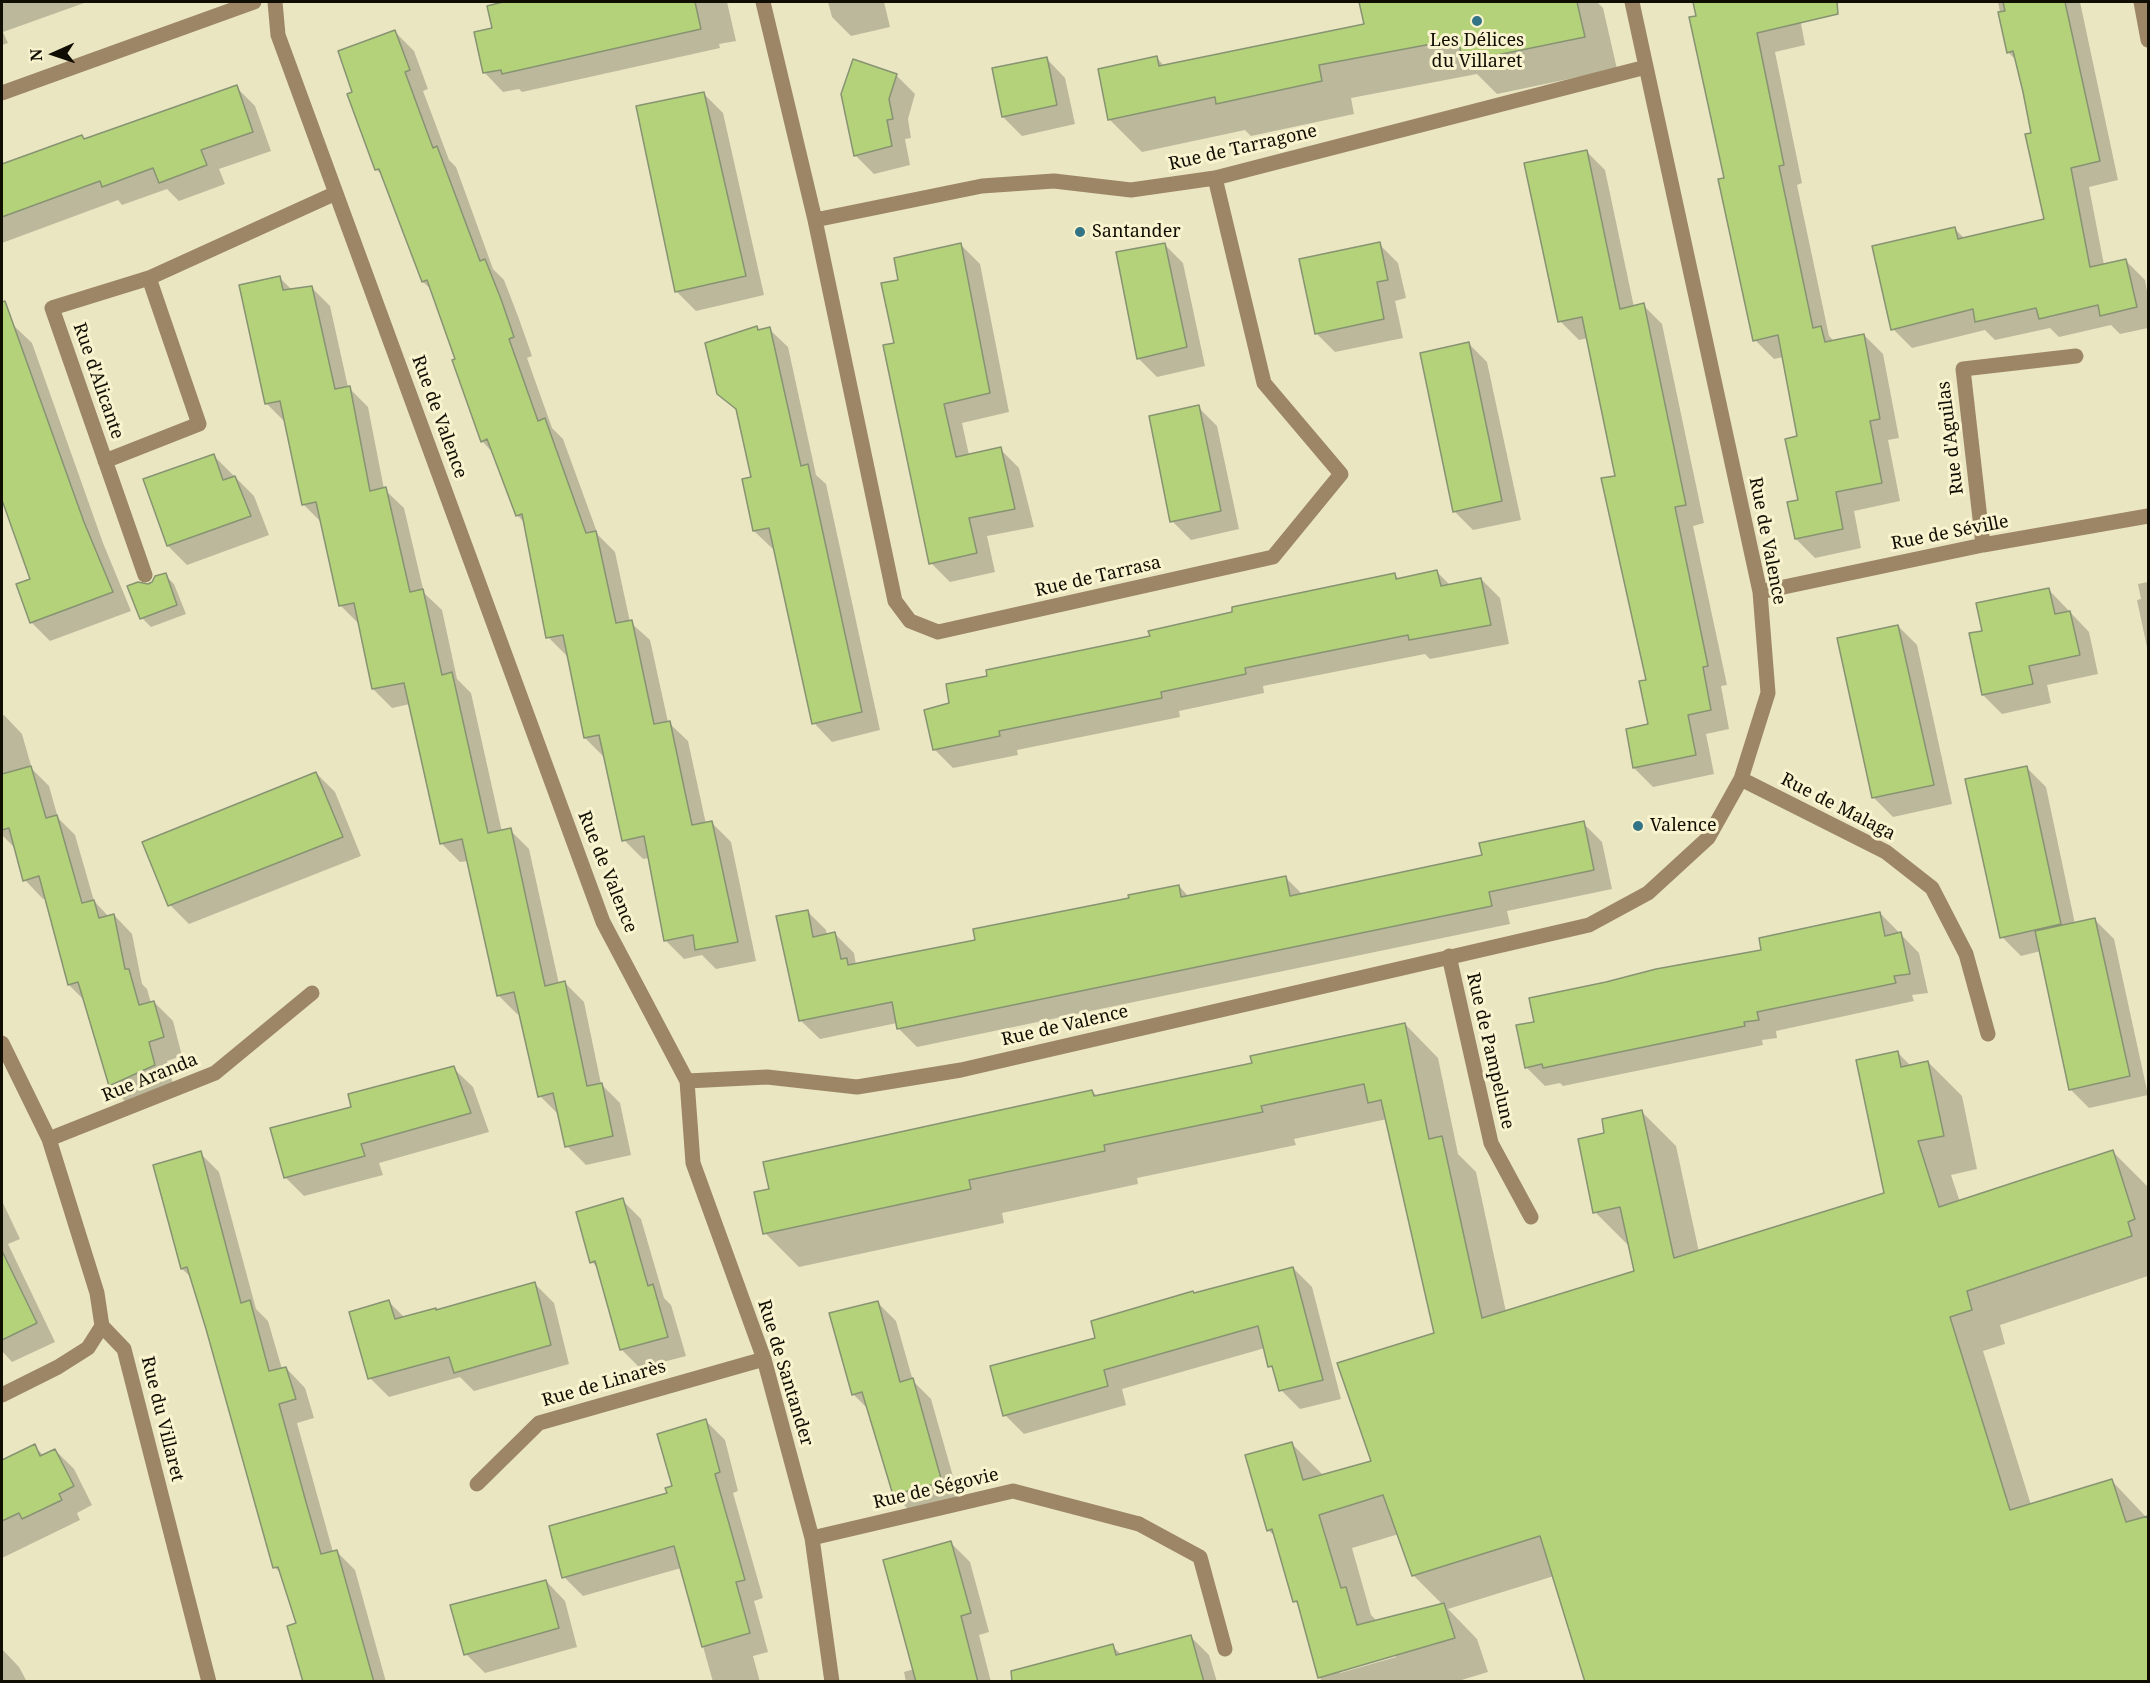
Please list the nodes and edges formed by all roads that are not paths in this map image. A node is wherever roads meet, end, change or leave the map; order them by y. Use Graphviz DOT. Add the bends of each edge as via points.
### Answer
graph roads {
  1 [pos="254,2"];
  2 [pos="275,2"];
  3 [pos="763,2"];
  4 [pos="1632,2"];
  5 [pos="2142,2"];
  6 [pos="2148,40"];
  7 [pos="1646,68"];
  8 [pos="2,93"];
  9 [pos="1215,178"];
  10 [pos="336,193"];
  11 [pos="815,220"];
  12 [pos="148,278"];
  13 [pos="2076,356"];
  14 [pos="105,461"];
  15 [pos="2148,516"];
  16 [pos="1983,545"];
  17 [pos="145,575"];
  18 [pos="1760,592"];
  19 [pos="1741,779"];
  20 [pos="1449,956"];
  21 [pos="312,993"];
  22 [pos="1989,1034"];
  23 [pos="2,1043"];
  24 [pos="687,1081"];
  25 [pos="49,1138"];
  26 [pos="1532,1217"];
  27 [pos="102,1326"];
  28 [pos="764,1359"];
  29 [pos="2,1395"];
  30 [pos="477,1484"];
  31 [pos="812,1538"];
  32 [pos="1225,1649"];
  33 [pos="209,1682"];
  34 [pos="832,1682"];
  1 -- 8 [label="street"];
  2 -- 10 [label="street, Rue de Valence" via="278,35"];
  3 -- 11 [label="street"];
  4 -- 7 [label="street, Rue de Valence"];
  5 -- 6 [label="street"];
  7 -- 9 [label="street, Rue de Tarragone"];
  7 -- 18 [label="street, Rue de Valence"];
  9 -- 11 [label="street, Rue de Tarragone" via="1131,190 1054,181 982,186"];
  9 -- 11 [label="street, Rue de Tarrasa" via="1264,383 1341,474 1274,557 938,632 910,621 895,600"];
  10 -- 12 [label="street, Rue d'Alicante"];
  10 -- 24 [label="street, Rue de Valence" via="603,922"];
  12 -- 14 [label="street, Rue d'Alicante" via="199,424"];
  12 -- 14 [label="street, Rue d'Alicante" via="51,308"];
  13 -- 16 [label="street, Rue d'Aguilas" via="1963,369"];
  14 -- 17 [label="street, Rue d'Alicante"];
  15 -- 16 [label="street, Rue de Séville"];
  16 -- 18 [label="street, Rue de Séville"];
  18 -- 19 [label="street, Rue de Valence" via="1768,693"];
  19 -- 20 [label="street, Rue de Valence" via="1708,838 1648,893 1589,925"];
  19 -- 22 [label="street, Rue de Malaga" via="1886,852 1932,888 1966,954"];
  20 -- 24 [label="street, Rue de Valence" via="960,1070 857,1087 767,1077"];
  20 -- 26 [label="street, Rue de Pampelune" via="1491,1143"];
  21 -- 25 [label="street, Rue Aranda" via="215,1073"];
  23 -- 25 [label="street"];
  24 -- 28 [label="street, Rue de Santander" via="693,1163"];
  25 -- 27 [label="street" via="97,1293"];
  27 -- 29 [label="street" via="88,1348"];
  27 -- 33 [label="street, Rue du Villaret" via="124,1349"];
  28 -- 30 [label="street, Rue de Linarès" via="539,1423"];
  28 -- 31 [label="street, Rue de Santander"];
  31 -- 32 [label="street, Rue de Ségovie" via="1013,1491 1138,1524 1200,1557"];
  31 -- 34 [label="street, Rue de Santander"];
}
